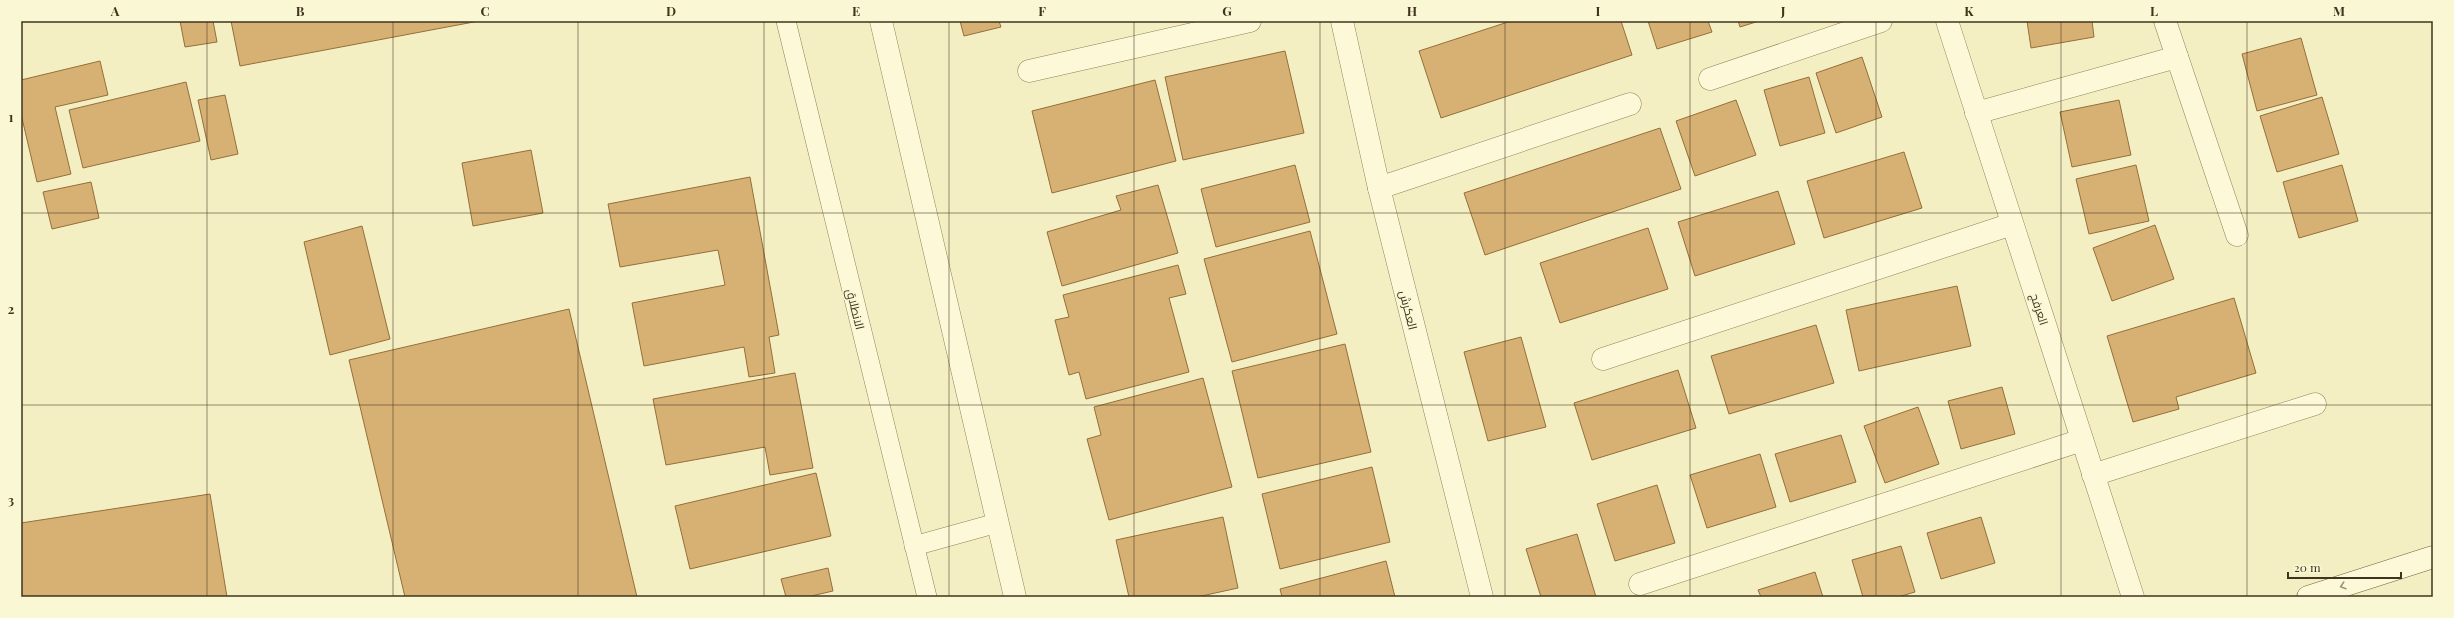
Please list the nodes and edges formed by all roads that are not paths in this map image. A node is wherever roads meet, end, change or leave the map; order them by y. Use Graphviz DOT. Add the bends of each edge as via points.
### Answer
graph roads {
  1 [pos="786,21"];
  2 [pos="881,21"];
  3 [pos="1250,21"];
  4 [pos="1342,21"];
  5 [pos="1881,21"];
  6 [pos="1947,21"];
  7 [pos="2165,21"];
  8 [pos="2177,57"];
  9 [pos="1029,71"];
  10 [pos="1710,79"];
  11 [pos="1630,104"];
  12 [pos="1976,113"];
  13 [pos="1379,188"];
  14 [pos="2012,224"];
  15 [pos="2237,235"];
  16 [pos="1603,359"];
  17 [pos="2315,404"];
  18 [pos="2082,440"];
  19 [pos="2093,475"];
  20 [pos="997,523"];
  21 [pos="914,546"];
  22 [pos="2433,557"];
  23 [pos="1640,584"];
  24 [pos="927,597"];
  25 [pos="1015,597"];
  26 [pos="1482,597"];
  27 [pos="2133,597"];
  28 [pos="2308,597"];
  1 -- 21 [label="lane, الانطلاق"];
  2 -- 20 [label="street"];
  3 -- 9 [label="street"];
  4 -- 13 [label="street, العكرش"];
  5 -- 10 [label="street"];
  6 -- 12 [label="street, العرفج"];
  7 -- 8 [label="street"];
  8 -- 12 [label="street"];
  8 -- 15 [label="street"];
  11 -- 13 [label="street"];
  12 -- 14 [label="street, العرفج"];
  13 -- 26 [label="street, العكرش"];
  14 -- 16 [label="street"];
  14 -- 18 [label="street, العرفج"];
  17 -- 19 [label="street"];
  18 -- 19 [label="street, العرفج"];
  18 -- 23 [label="street"];
  19 -- 27 [label="street, العرفج"];
  20 -- 21 [label="lane"];
  20 -- 25 [label="street"];
  21 -- 24 [label="lane, الانطلاق"];
  22 -- 28 [label="street, one-way"];
}
